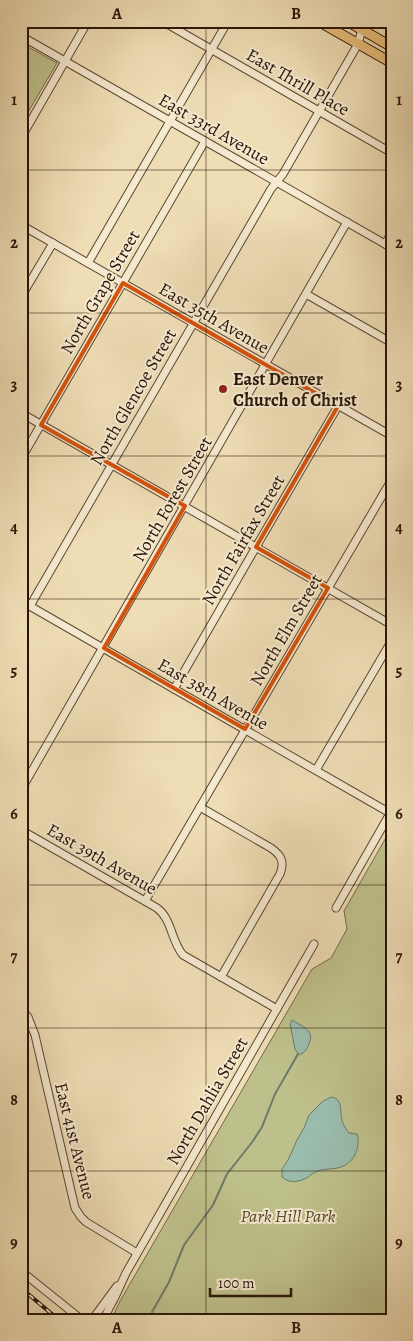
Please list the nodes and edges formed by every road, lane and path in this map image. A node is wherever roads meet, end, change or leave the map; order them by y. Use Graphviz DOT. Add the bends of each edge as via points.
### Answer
graph roads {
  1 [pos="88,21"];
  2 [pos="162,21"];
  3 [pos="228,21"];
  4 [pos="318,21"];
  5 [pos="347,21"];
  6 [pos="364,25"];
  7 [pos="21,36"];
  8 [pos="358,44"];
  9 [pos="392,47"];
  10 [pos="212,50"];
  11 [pos="66,61"];
  12 [pos="392,63"];
  13 [pos="319,111"];
  14 [pos="170,121"];
  15 [pos="21,138"];
  16 [pos="205,141"];
  17 [pos="392,153"];
  18 [pos="277,182"];
  19 [pos="347,222"];
  20 [pos="21,225"];
  21 [pos="392,232"];
  22 [pos="53,243"];
  23 [pos="388,246"];
  24 [pos="88,263"];
  25 [pos="123,283"];
  26 [pos="306,294"];
  27 [pos="21,297"];
  28 [pos="193,323"];
  29 [pos="392,343"];
  30 [pos="266,364"];
  31 [pos="338,406"];
  32 [pos="21,413"];
  33 [pos="41,425"];
  34 [pos="392,436"];
  35 [pos="21,459"];
  36 [pos="111,464"];
  37 [pos="392,478"];
  38 [pos="185,506"];
  39 [pos="256,547"];
  40 [pos="328,588"];
  41 [pos="21,601"];
  42 [pos="30,606"];
  43 [pos="392,625"];
  44 [pos="392,640"];
  45 [pos="104,648"];
  46 [pos="174,689"];
  47 [pos="245,729"];
  48 [pos="316,770"];
  49 [pos="21,790"];
  50 [pos="200,807"];
  51 [pos="391,811"];
  52 [pos="21,830"];
  53 [pos="145,901"];
  54 [pos="336,908"];
  55 [pos="314,944"];
  56 [pos="221,978"];
  57 [pos="21,1008"];
  58 [pos="277,1009"];
  59 [pos="137,1253"];
  60 [pos="21,1271"];
  61 [pos="126,1273"];
  62 [pos="82,1320"];
  63 [pos="92,1320"];
  64 [pos="103,1320"];
  1 -- 11 [label="street"];
  2 -- 10 [label="street, East Thrill Place"];
  3 -- 10 [label="street"];
  4 -- 8 [label="main road"];
  5 -- 6 [label="main road"];
  6 -- 8 [label="street, North Glencoe Street"];
  6 -- 9 [label="main road"];
  7 -- 11 [label="street, East 33rd Avenue"];
  8 -- 12 [label="main road"];
  8 -- 13 [label="street, North Glencoe Street"];
  10 -- 13 [label="street, East Thrill Place"];
  10 -- 14 [label="street"];
  11 -- 14 [label="street, East 33rd Avenue"];
  11 -- 15 [label="street"];
  13 -- 17 [label="street, East Thrill Place"];
  13 -- 18 [label="street, North Glencoe Street"];
  14 -- 16 [label="street, East 33rd Avenue"];
  14 -- 24 [label="street"];
  16 -- 18 [label="street, East 33rd Avenue"];
  16 -- 25 [label="street, North Grape Street"];
  18 -- 19 [label="street, East 33rd Avenue"];
  18 -- 28 [label="street, North Glencoe Street"];
  19 -- 23 [label="street, East 33rd Avenue"];
  19 -- 26 [label="street, North Forest Street"];
  20 -- 22 [label="street, East 35th Avenue"];
  21 -- 23 [label="street"];
  22 -- 24 [label="street, East 35th Avenue"];
  22 -- 27 [label="street"];
  24 -- 25 [label="street, East 35th Avenue"];
  25 -- 28 [label="street, East 35th Avenue"];
  25 -- 33 [label="street, North Grape Street"];
  26 -- 29 [label="street"];
  26 -- 30 [label="street, North Forest Street"];
  28 -- 30 [label="street, East 35th Avenue"];
  28 -- 36 [label="street, North Glencoe Street"];
  30 -- 31 [label="street, East 35th Avenue"];
  30 -- 38 [label="street, North Forest Street"];
  31 -- 34 [label="street, East 35th Avenue"];
  31 -- 39 [label="street, North Fairfax Street"];
  32 -- 33 [label="street"];
  33 -- 35 [label="street, North Grape Street"];
  33 -- 36 [label="street"];
  36 -- 38 [label="street"];
  36 -- 42 [label="street, North Glencoe Street"];
  37 -- 40 [label="street, North Elm Street"];
  38 -- 39 [label="street"];
  38 -- 45 [label="street, North Forest Street"];
  39 -- 40 [label="street"];
  39 -- 46 [label="street, North Fairfax Street"];
  40 -- 43 [label="street"];
  40 -- 47 [label="street, North Elm Street"];
  41 -- 42 [label="street, East 38th Avenue"];
  42 -- 45 [label="street, East 38th Avenue"];
  44 -- 48 [label="street"];
  45 -- 46 [label="street, East 38th Avenue"];
  45 -- 49 [label="street, North Forest Street"];
  46 -- 47 [label="street, East 38th Avenue"];
  47 -- 48 [label="street, East 38th Avenue"];
  47 -- 50 [label="street, North Elm Street"];
  48 -- 51 [label="street, East 38th Avenue"];
  50 -- 53 [label="street, North Elm Street"];
  50 -- 56 [label="street" via="271,848 280,855 283,864"];
  51 -- 54 [label="street"];
  52 -- 53 [label="street, East 39th Avenue"];
  53 -- 56 [label="street, East 39th Avenue" via="164,915 175,945 183,955"];
  55 -- 58 [label="street, North Dahlia Street"];
  56 -- 58 [label="street, East 39th Avenue"];
  57 -- 59 [label="street, East 41st Avenue" via="35,1035 75,1208 86,1222"];
  58 -- 59 [label="street, North Dahlia Street"];
  59 -- 61 [label="street, North Dahlia Street"];
  60 -- 62 [label="street"];
  61 -- 63 [label="street, North Dahlia Street"];
  61 -- 64 [label="street, North Dahlia Street"];
}
